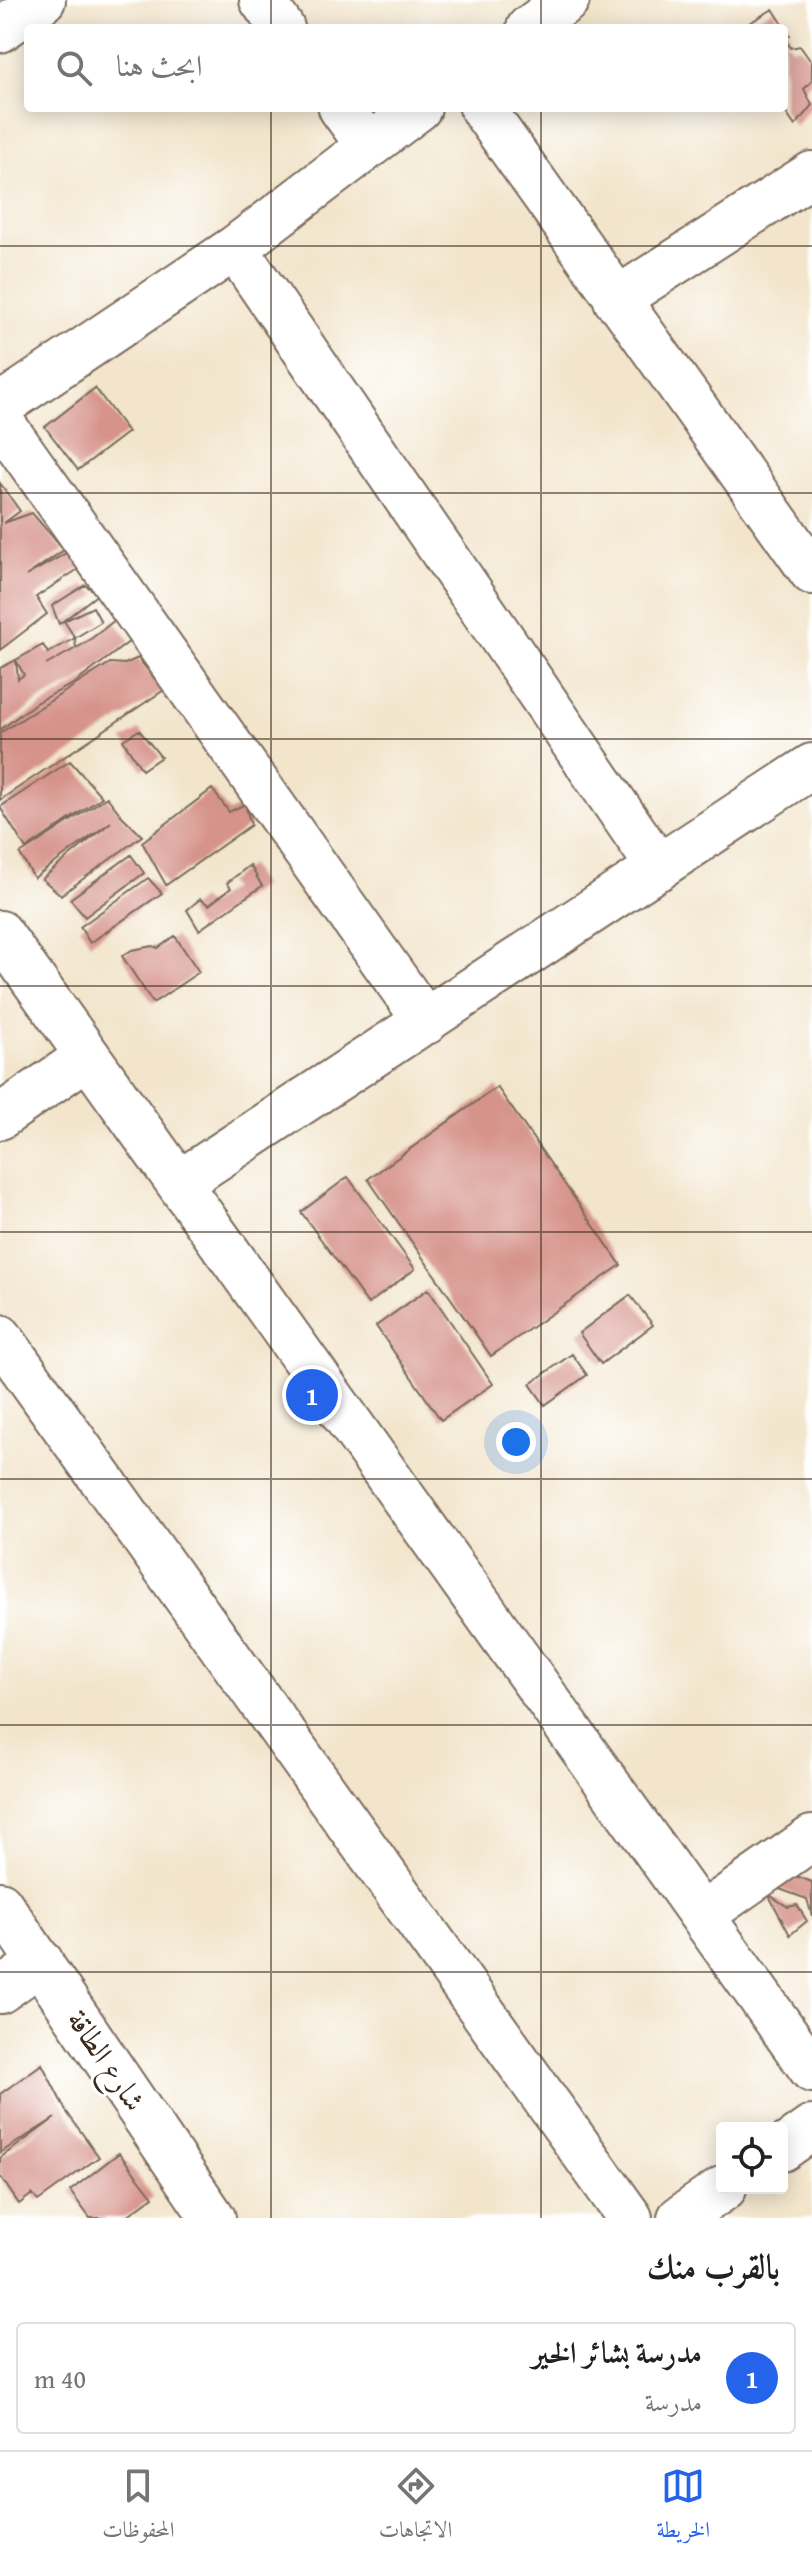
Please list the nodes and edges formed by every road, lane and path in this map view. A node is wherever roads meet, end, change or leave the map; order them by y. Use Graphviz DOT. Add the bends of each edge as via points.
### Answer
graph roads {
  1 [pos="43,0"];
  2 [pos="262,0"];
  3 [pos="567,0"];
  4 [pos="279,24"];
  5 [pos="534,24"];
  6 [pos="0,30"];
  7 [pos="344,112"];
  8 [pos="413,112"];
  9 [pos="485,112"];
  10 [pos="368,145"];
  11 [pos="812,174"];
  12 [pos="235,248"];
  13 [pos="616,300"];
  14 [pos="0,406"];
  15 [pos="0,420"];
  16 [pos="812,572"];
  17 [pos="812,766"];
  18 [pos="659,868"];
  19 [pos="0,933"];
  20 [pos="426,1022"];
  21 [pos="88,1056"];
  22 [pos="0,1117"];
  23 [pos="179,1183"];
  24 [pos="0,1337"];
  25 [pos="812,1838"];
  26 [pos="0,1904"];
  27 [pos="702,1915"];
  28 [pos="41,1962"];
  29 [pos="0,1991"];
  30 [pos="812,2070"];
  31 [pos="812,2128"];
  32 [pos="788,2145"];
  33 [pos="716,2193"];
  34 [pos="213,2218"];
  35 [pos="630,2218"];
  36 [pos="680,2218"];
  1 -- 6 [label="street"];
  2 -- 4 [label="street"];
  3 -- 5 [label="street"];
  7 -- 10 [label="street"];
  8 -- 10 [label="street"];
  9 -- 13 [label="street"];
  10 -- 12 [label="street"];
  11 -- 13 [label="street"];
  12 -- 14 [label="street"];
  12 -- 18 [label="street"];
  13 -- 16 [label="street"];
  15 -- 20 [label="street"];
  17 -- 18 [label="street"];
  18 -- 20 [label="street"];
  19 -- 21 [label="street"];
  20 -- 23 [label="street"];
  21 -- 22 [label="street"];
  21 -- 23 [label="street"];
  23 -- 27 [label="street"];
  24 -- 35 [label="street"];
  25 -- 27 [label="street"];
  26 -- 28 [label="street, شارع الطاقة"];
  27 -- 30 [label="street"];
  28 -- 29 [label="street"];
  28 -- 34 [label="street, شارع الطاقة"];
  31 -- 32 [label="street"];
  33 -- 36 [label="street"];
}
